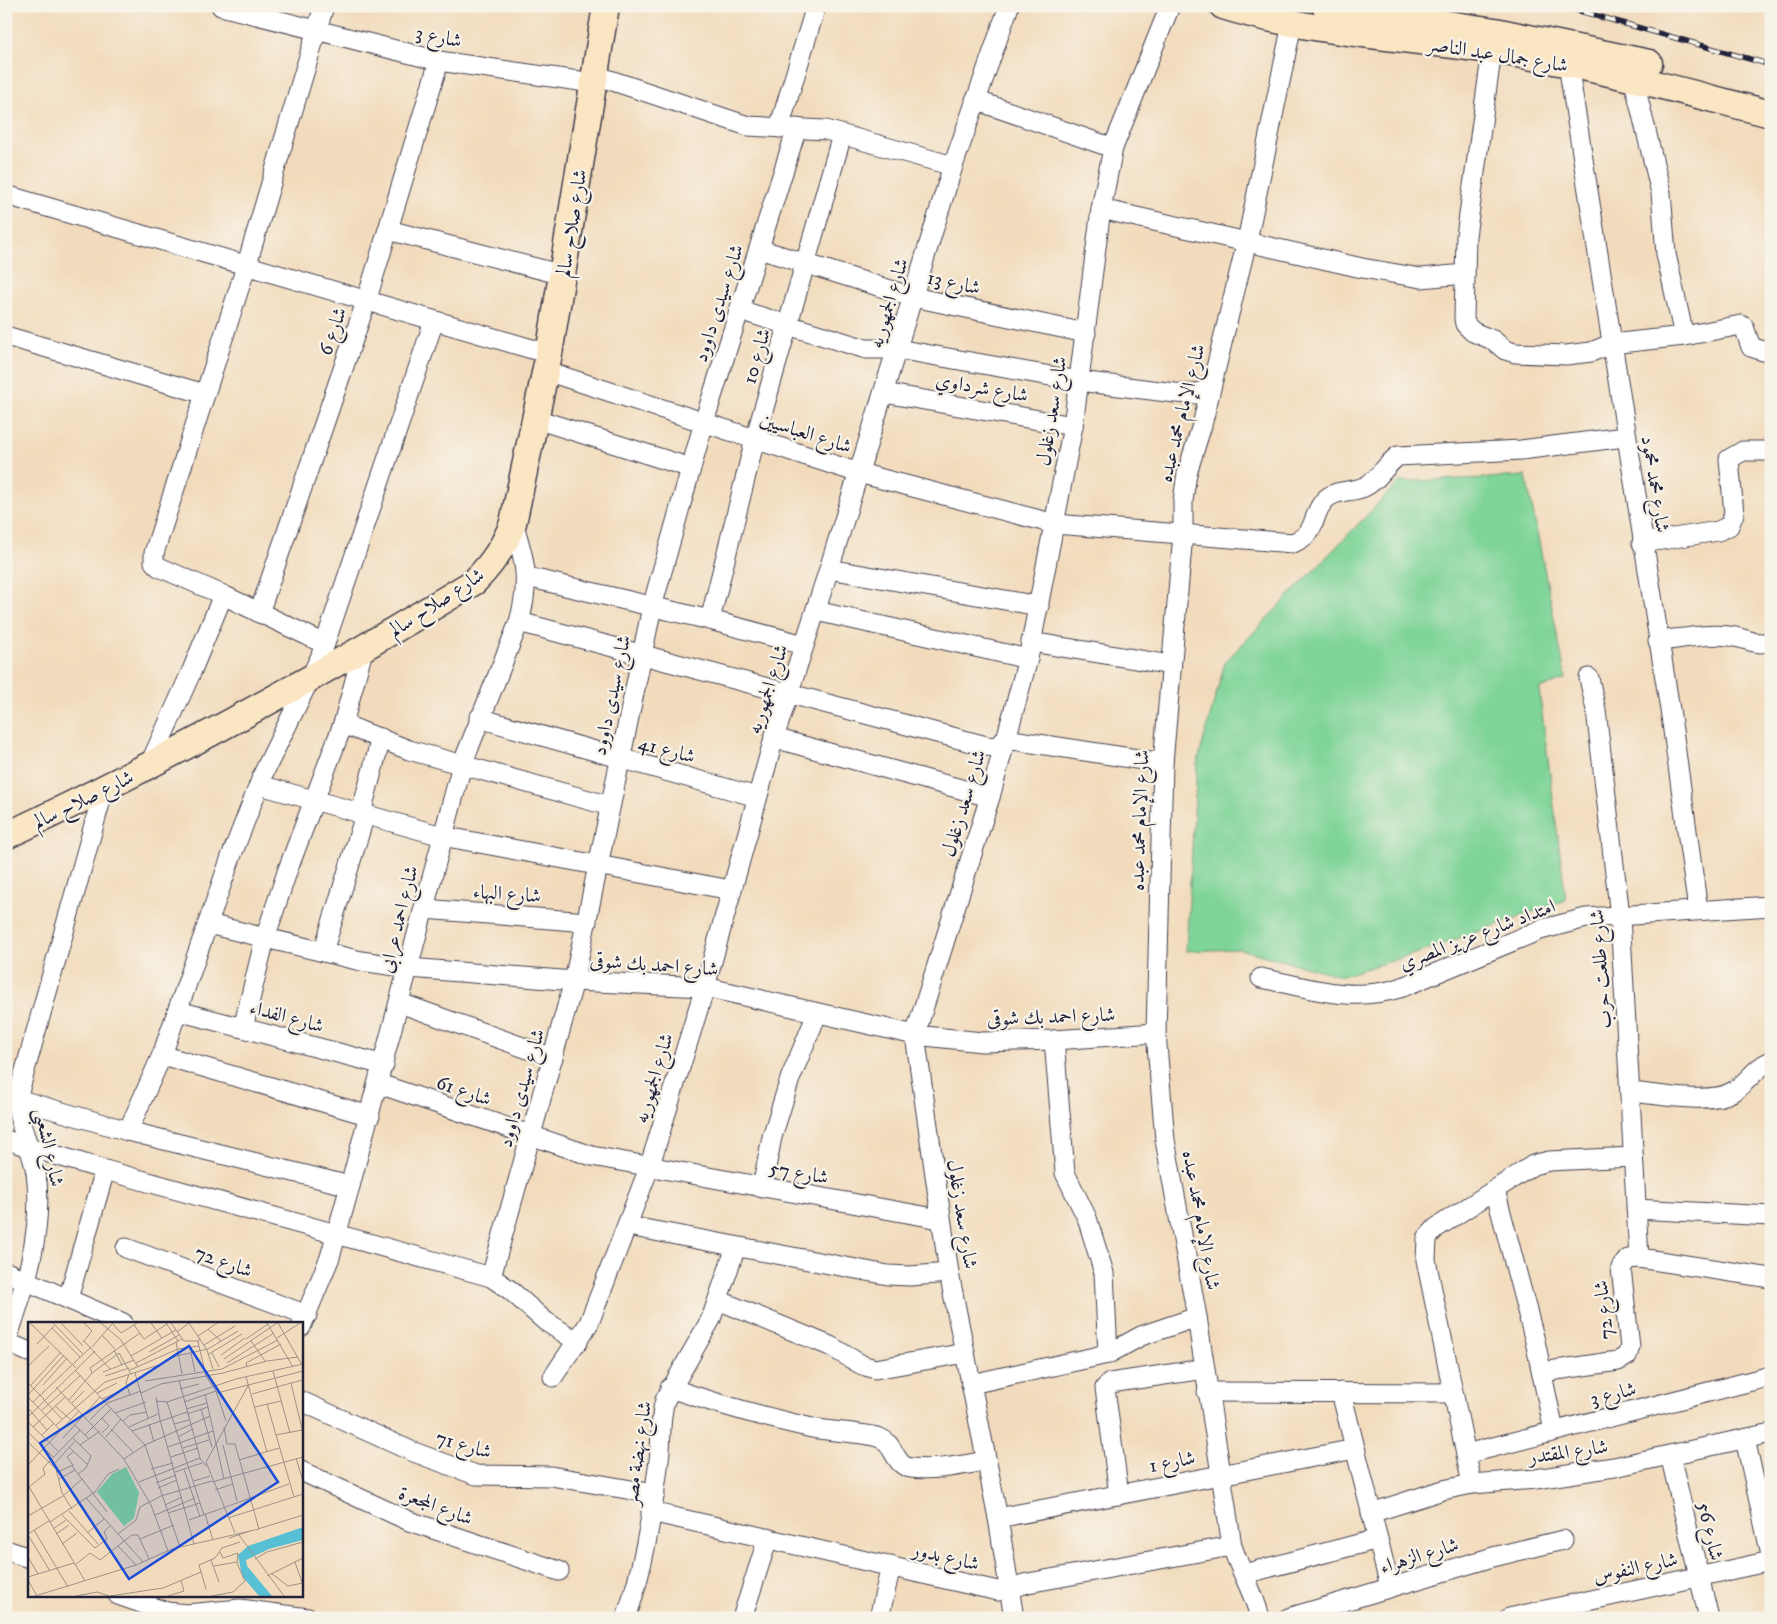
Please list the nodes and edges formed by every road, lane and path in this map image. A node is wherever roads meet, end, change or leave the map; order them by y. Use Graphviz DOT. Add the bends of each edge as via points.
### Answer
graph roads {
  1 [pos="221,6"];
  2 [pos="324,6"];
  3 [pos="606,6"];
  4 [pos="816,6"];
  5 [pos="1009,6"];
  6 [pos="1170,6"];
  7 [pos="1223,6"];
  8 [pos="1325,6"];
  9 [pos="1292,24"];
  10 [pos="317,31"];
  11 [pos="1492,50"];
  12 [pos="439,61"];
  13 [pos="1568,64"];
  14 [pos="1633,77"];
  15 [pos="594,79"];
  16 [pos="1771,96"];
  17 [pos="975,100"];
  18 [pos="1771,114"];
  19 [pos="788,128"];
  20 [pos="842,135"];
  21 [pos="1113,148"];
  22 [pos="953,166"];
  23 [pos="6,195"];
  24 [pos="1101,209"];
  25 [pos="388,230"];
  26 [pos="1247,241"];
  27 [pos="758,249"];
  28 [pos="806,264"];
  29 [pos="246,267"];
  30 [pos="1465,274"];
  31 [pos="562,275"];
  32 [pos="914,297"];
  33 [pos="366,302"];
  34 [pos="739,310"];
  35 [pos="434,322"];
  36 [pos="788,324"];
  37 [pos="1086,333"];
  38 [pos="6,336"];
  39 [pos="1684,336"];
  40 [pos="1610,344"];
  41 [pos="897,349"];
  42 [pos="1771,349"];
  43 [pos="547,363"];
  44 [pos="1079,381"];
  45 [pos="1210,388"];
  46 [pos="884,393"];
  47 [pos="205,394"];
  48 [pos="536,419"];
  49 [pos="704,422"];
  50 [pos="1072,426"];
  51 [pos="1625,437"];
  52 [pos="755,439"];
  53 [pos="1771,451"];
  54 [pos="691,468"];
  55 [pos="859,473"];
  56 [pos="513,523"];
  57 [pos="1055,524"];
  58 [pos="1182,534"];
  59 [pos="1642,543"];
  60 [pos="830,569"];
  61 [pos="527,577"];
  62 [pos="223,595"];
  63 [pos="652,606"];
  64 [pos="1039,606"];
  65 [pos="816,611"];
  66 [pos="259,613"];
  67 [pos="710,620"];
  68 [pos="519,622"];
  69 [pos="1658,641"];
  70 [pos="1771,641"];
  71 [pos="325,644"];
  72 [pos="804,645"];
  73 [pos="364,647"];
  74 [pos="1030,651"];
  75 [pos="642,655"];
  76 [pos="1171,665"];
  77 [pos="1589,678"];
  78 [pos="309,680"];
  79 [pos="788,694"];
  80 [pos="479,718"];
  81 [pos="343,724"];
  82 [pos="382,738"];
  83 [pos="774,738"];
  84 [pos="1006,739"];
  85 [pos="621,760"];
  86 [pos="1162,763"];
  87 [pos="462,765"];
  88 [pos="148,768"];
  89 [pos="260,785"];
  90 [pos="104,789"];
  91 [pos="757,797"];
  92 [pos="990,797"];
  93 [pos="314,799"];
  94 [pos="610,806"];
  95 [pos="363,814"];
  96 [pos="6,836"];
  97 [pos="442,836"];
  98 [pos="598,866"];
  99 [pos="731,890"];
  100 [pos="1771,906"];
  101 [pos="424,910"];
  102 [pos="1698,910"];
  103 [pos="1620,916"];
  104 [pos="587,922"];
  105 [pos="208,924"];
  106 [pos="265,938"];
  107 [pos="323,952"];
  108 [pos="408,968"];
  109 [pos="1260,978"];
  110 [pos="574,981"];
  111 [pos="705,987"];
  112 [pos="400,1003"];
  113 [pos="178,1011"];
  114 [pos="816,1014"];
  115 [pos="243,1028"];
  116 [pos="1156,1033"];
  117 [pos="915,1035"];
  118 [pos="1054,1040"];
  119 [pos="162,1055"];
  120 [pos="553,1058"];
  121 [pos="1771,1061"];
  122 [pos="384,1066"];
  123 [pos="15,1072"];
  124 [pos="379,1084"];
  125 [pos="1630,1092"];
  126 [pos="17,1099"];
  127 [pos="370,1116"];
  128 [pos="128,1131"];
  129 [pos="531,1137"];
  130 [pos="6,1140"];
  131 [pos="29,1147"];
  132 [pos="1633,1156"];
  133 [pos="649,1168"];
  134 [pos="105,1170"];
  135 [pos="350,1186"];
  136 [pos="762,1188"];
  137 [pos="1495,1190"];
  138 [pos="1636,1209"];
  139 [pos="1771,1216"];
  140 [pos="940,1220"];
  141 [pos="628,1226"];
  142 [pos="336,1234"];
  143 [pos="736,1247"];
  144 [pos="126,1248"];
  145 [pos="1639,1258"];
  146 [pos="6,1272"];
  147 [pos="949,1273"];
  148 [pos="491,1278"];
  149 [pos="1771,1278"];
  150 [pos="27,1281"];
  151 [pos="68,1299"];
  152 [pos="718,1300"];
  153 [pos="1197,1317"];
  154 [pos="304,1321"];
  155 [pos="121,1322"];
  156 [pos="6,1342"];
  157 [pos="578,1342"];
  158 [pos="28,1352"];
  159 [pos="965,1353"];
  160 [pos="1108,1354"];
  161 [pos="1204,1369"];
  162 [pos="1542,1372"];
  163 [pos="1771,1376"];
  164 [pos="553,1377"];
  165 [pos="971,1384"];
  166 [pos="670,1388"];
  167 [pos="1207,1392"];
  168 [pos="1341,1392"];
  169 [pos="1453,1393"];
  170 [pos="302,1401"];
  171 [pos="1554,1431"];
  172 [pos="1771,1433"];
  173 [pos="1745,1439"];
  174 [pos="1355,1449"];
  175 [pos="1466,1454"];
  176 [pos="1670,1455"];
  177 [pos="986,1461"];
  178 [pos="302,1471"];
  179 [pos="1220,1475"];
  180 [pos="1472,1484"];
  181 [pos="1119,1495"];
  182 [pos="653,1503"];
  183 [pos="1371,1513"];
  184 [pos="998,1518"];
  185 [pos="768,1538"];
  186 [pos="1378,1539"];
  187 [pos="1563,1540"];
  188 [pos="1232,1546"];
  189 [pos="1771,1555"];
  190 [pos="1771,1561"];
  191 [pos="891,1566"];
  192 [pos="558,1571"];
  193 [pos="1244,1574"];
  194 [pos="1699,1576"];
  195 [pos="1390,1587"];
  196 [pos="1011,1588"];
  197 [pos="129,1603"];
  198 [pos="1536,1614"];
  199 [pos="308,1618"];
  200 [pos="626,1618"];
  201 [pos="742,1618"];
  202 [pos="880,1618"];
  203 [pos="1014,1618"];
  204 [pos="1260,1618"];
  205 [pos="1288,1618"];
  206 [pos="1509,1618"];
  207 [pos="1709,1618"];
  1 -- 10 [label="street, شارع 3"];
  2 -- 10 [label="street"];
  3 -- 15 [label="street, شارع صلاح سالم"];
  4 -- 19 [label="street, شارع سيدى داوود"];
  5 -- 17 [label="street, شارع الجمهوريه"];
  6 -- 21 [label="street, شارع سعد زغلول"];
  7 -- 9 [label="street, شارع جمال عبد الناصر"];
  8 -- 16 [label="street, شارع جمال عبد الناصر" via="1565,44"];
  9 -- 11 [label="street, شارع جمال عبد الناصر"];
  9 -- 26 [label="street, شارع الإمام محمد عبده"];
  10 -- 12 [label="street, شارع 3"];
  10 -- 29 [label="street"];
  11 -- 13 [label="street, شارع جمال عبد الناصر"];
  11 -- 30 [label="street" via="1466,236"];
  12 -- 15 [label="street, شارع 3"];
  12 -- 25 [label="street, شارع 6"];
  13 -- 14 [label="street, شارع جمال عبد الناصر"];
  13 -- 40 [label="street, شارع محمد محمود"];
  14 -- 18 [label="street, شارع جمال عبد الناصر"];
  14 -- 39 [label="street" via="1661,193 1666,254"];
  15 -- 19 [label="street, شارع 3" via="748,126"];
  15 -- 31 [label="street, شارع صلاح سالم"];
  17 -- 21 [label="street"];
  17 -- 22 [label="street, شارع الجمهوريه"];
  19 -- 20 [label="street, شارع 3" via="819,129"];
  19 -- 27 [label="street, شارع سيدى داوود"];
  20 -- 22 [label="street, شارع 3"];
  20 -- 28 [label="street, شارع 10"];
  21 -- 24 [label="street, شارع سعد زغلول"];
  22 -- 32 [label="street, شارع الجمهوريه"];
  23 -- 29 [label="street, شارع العباسيين"];
  24 -- 26 [label="street"];
  24 -- 37 [label="street, شارع سعد زغلول"];
  25 -- 31 [label="street"];
  25 -- 33 [label="street, شارع 6"];
  26 -- 30 [label="street" via="1421,278"];
  26 -- 45 [label="street, شارع الإمام محمد عبده"];
  27 -- 28 [label="street, شارع 13"];
  27 -- 34 [label="street, شارع سيدى داوود"];
  28 -- 32 [label="street, شارع 13"];
  28 -- 36 [label="street, شارع 10"];
  29 -- 33 [label="street, شارع العباسيين"];
  29 -- 47 [label="street"];
  30 -- 40 [label="street" via="1465,324 1473,332 1494,340 1510,352 1566,355 1591,352"];
  31 -- 43 [label="street, شارع صلاح سالم"];
  32 -- 37 [label="street, شارع 13"];
  32 -- 41 [label="street, شارع الجمهوريه"];
  33 -- 35 [label="street, شارع العباسيين"];
  33 -- 66 [label="street, شارع 6"];
  34 -- 36 [label="street"];
  34 -- 49 [label="street, شارع سيدى داوود"];
  35 -- 43 [label="street, شارع العباسيين"];
  35 -- 71 [label="street"];
  36 -- 41 [label="street" via="866,350"];
  36 -- 52 [label="street, شارع 10"];
  37 -- 44 [label="street, شارع سعد زغلول"];
  38 -- 47 [label="street"];
  39 -- 40 [label="street"];
  39 -- 42 [label="street" via="1741,325 1751,347 1763,351"];
  40 -- 51 [label="street, شارع محمد محمود"];
  41 -- 44 [label="street"];
  41 -- 46 [label="street, شارع الجمهوريه"];
  43 -- 48 [label="street, شارع صلاح سالم"];
  43 -- 49 [label="street, شارع العباسيين"];
  44 -- 45 [label="street" via="1175,393 1196,394"];
  44 -- 50 [label="street, شارع سعد زغلول"];
  45 -- 58 [label="street, شارع الإمام محمد عبده" via="1187,472"];
  46 -- 50 [label="street, شارع شرداوي"];
  46 -- 55 [label="street, شارع الجمهوريه"];
  47 -- 62 [label="street" via="157,543 154,562 167,571"];
  48 -- 54 [label="street"];
  48 -- 56 [label="street, شارع صلاح سالم"];
  49 -- 52 [label="street, شارع العباسيين"];
  49 -- 54 [label="street, شارع سيدى داوود"];
  50 -- 57 [label="street, شارع سعد زغلول"];
  51 -- 58 [label="street, شارع العباسيين" via="1521,450 1398,456 1365,487 1327,498 1309,533 1293,543"];
  51 -- 59 [label="street, شارع محمد محمود"];
  52 -- 55 [label="street, شارع العباسيين"];
  52 -- 67 [label="street, شارع 10"];
  53 -- 59 [label="street" via="1742,451 1730,460 1734,514 1729,526 1718,531"];
  54 -- 63 [label="street, شارع سيدى داوود"];
  55 -- 57 [label="street, شارع العباسيين"];
  55 -- 60 [label="street, شارع الجمهوريه"];
  56 -- 61 [label="street, شارع احمد عرابى"];
  56 -- 73 [label="street, شارع صلاح سالم" via="491,566 474,582"];
  57 -- 58 [label="street, شارع العباسيين"];
  57 -- 64 [label="street, شارع سعد زغلول"];
  58 -- 76 [label="street, شارع الإمام محمد عبده"];
  59 -- 69 [label="street, شارع محمد محمود"];
  60 -- 64 [label="street"];
  60 -- 65 [label="street, شارع الجمهوريه"];
  61 -- 63 [label="street"];
  61 -- 68 [label="street, شارع احمد عرابى"];
  62 -- 66 [label="street"];
  62 -- 88 [label="street"];
  63 -- 67 [label="street"];
  63 -- 75 [label="street, شارع سيدى داوود"];
  64 -- 74 [label="street, شارع سعد زغلول"];
  65 -- 72 [label="street, شارع الجمهوريه"];
  65 -- 74 [label="street"];
  66 -- 71 [label="street"];
  67 -- 72 [label="street"];
  68 -- 75 [label="street"];
  68 -- 80 [label="street, شارع احمد عرابى"];
  69 -- 70 [label="street" via="1719,635 1739,637 1758,644"];
  69 -- 102 [label="street, شارع محمد محمود"];
  71 -- 78 [label="street"];
  72 -- 79 [label="street, شارع الجمهوريه"];
  73 -- 78 [label="street, شارع صلاح سالم"];
  73 -- 81 [label="street"];
  74 -- 76 [label="street"];
  74 -- 84 [label="street, شارع سعد زغلول"];
  75 -- 79 [label="street"];
  75 -- 85 [label="street, شارع سيدى داوود"];
  76 -- 86 [label="street, شارع الإمام محمد عبده"];
  77 -- 103 [label="street, شارع طلعت حرب" via="1596,710"];
  78 -- 88 [label="street, شارع صلاح سالم"];
  78 -- 89 [label="street"];
  79 -- 83 [label="street, شارع الجمهوريه"];
  79 -- 84 [label="street" via="986,746 996,747"];
  80 -- 85 [label="street, شارع 41"];
  80 -- 87 [label="street, شارع احمد عرابى"];
  81 -- 82 [label="street"];
  81 -- 93 [label="street"];
  82 -- 87 [label="street" via="409,750"];
  82 -- 95 [label="street"];
  83 -- 91 [label="street, شارع الجمهوريه"];
  83 -- 92 [label="street"];
  84 -- 86 [label="street"];
  84 -- 92 [label="street, شارع سعد زغلول"];
  85 -- 91 [label="street, شارع 41"];
  85 -- 94 [label="street, شارع سيدى داوود"];
  86 -- 116 [label="street, شارع الإمام محمد عبده"];
  87 -- 94 [label="street"];
  87 -- 97 [label="street, شارع احمد عرابى"];
  88 -- 90 [label="street, شارع صلاح سالم"];
  89 -- 93 [label="street"];
  89 -- 105 [label="street"];
  90 -- 96 [label="street, شارع صلاح سالم"];
  90 -- 123 [label="street, شارع الشعبى"];
  91 -- 99 [label="street, شارع الجمهوريه"];
  92 -- 117 [label="street, شارع سعد زغلول"];
  93 -- 95 [label="street"];
  93 -- 106 [label="street"];
  94 -- 98 [label="street, شارع سيدى داوود"];
  95 -- 97 [label="street"];
  95 -- 107 [label="street"];
  97 -- 98 [label="street"];
  97 -- 101 [label="street, شارع احمد عرابى"];
  98 -- 99 [label="street"];
  98 -- 104 [label="street, شارع سيدى داوود"];
  99 -- 111 [label="street, شارع الجمهوريه"];
  100 -- 102 [label="street, امتداد شارع عزيز المصري"];
  101 -- 104 [label="street, شارع البهاء"];
  101 -- 108 [label="street, شارع احمد عرابى"];
  102 -- 103 [label="street, امتداد شارع عزيز المصري"];
  103 -- 109 [label="street, امتداد شارع عزيز المصري" via="1586,918 1540,930 1380,994 1337,994"];
  103 -- 125 [label="street, شارع طلعت حرب"];
  104 -- 110 [label="street, شارع سيدى داوود"];
  105 -- 106 [label="street, شارع احمد بك شوقى"];
  105 -- 113 [label="street"];
  106 -- 107 [label="street, شارع احمد بك شوقى"];
  106 -- 115 [label="street"];
  107 -- 108 [label="street, شارع احمد بك شوقى"];
  108 -- 110 [label="street, شارع احمد بك شوقى"];
  108 -- 112 [label="street, شارع احمد عرابى"];
  110 -- 111 [label="street, شارع احمد بك شوقى"];
  110 -- 120 [label="street, شارع سيدى داوود"];
  111 -- 114 [label="street, شارع احمد بك شوقى"];
  111 -- 133 [label="street, شارع الجمهوريه"];
  112 -- 120 [label="street"];
  112 -- 122 [label="street, شارع احمد عرابى"];
  113 -- 115 [label="street, شارع الفداء"];
  113 -- 119 [label="street"];
  114 -- 117 [label="street, شارع احمد بك شوقى"];
  114 -- 136 [label="street" via="790,1079 772,1137"];
  115 -- 122 [label="street, شارع الفداء"];
  116 -- 118 [label="street, شارع احمد بك شوقى"];
  116 -- 153 [label="street, شارع الإمام محمد عبده" via="1165,1140"];
  117 -- 118 [label="street, شارع احمد بك شوقى" via="982,1042"];
  117 -- 140 [label="street, شارع سعد زغلول"];
  118 -- 160 [label="street" via="1065,1173 1087,1218 1104,1273"];
  119 -- 127 [label="street"];
  119 -- 128 [label="street"];
  120 -- 129 [label="street, شارع سيدى داوود"];
  121 -- 125 [label="street" via="1760,1065 1742,1085 1714,1098"];
  122 -- 124 [label="street, شارع احمد عرابى"];
  123 -- 126 [label="street, شارع الشعبى"];
  124 -- 127 [label="street, شارع احمد عرابى"];
  124 -- 129 [label="street, شارع 61"];
  125 -- 132 [label="street, شارع طلعت حرب"];
  126 -- 128 [label="street"];
  126 -- 131 [label="street, شارع الشعبى" via="19,1122"];
  127 -- 135 [label="street, شارع احمد عرابى"];
  128 -- 135 [label="street"];
  129 -- 133 [label="street, شارع 61" via="592,1156"];
  129 -- 148 [label="street, شارع سيدى داوود"];
  130 -- 131 [label="street"];
  131 -- 134 [label="street"];
  131 -- 150 [label="street, شارع الشعبى" via="36,1172 38,1199"];
  132 -- 137 [label="street" via="1549,1161 1533,1166"];
  132 -- 138 [label="street, شارع طلعت حرب"];
  133 -- 136 [label="street, شارع 57"];
  133 -- 141 [label="street, شارع الجمهوريه"];
  134 -- 142 [label="street"];
  134 -- 151 [label="street"];
  135 -- 142 [label="street, شارع احمد عرابى"];
  136 -- 140 [label="street, شارع 57"];
  137 -- 162 [label="street"];
  137 -- 169 [label="street" via="1436,1228 1425,1243"];
  138 -- 139 [label="street"];
  138 -- 145 [label="street, شارع طلعت حرب"];
  140 -- 147 [label="street, شارع سعد زغلول"];
  141 -- 143 [label="street"];
  141 -- 157 [label="street, شارع الجمهوريه" via="598,1303"];
  142 -- 148 [label="street"];
  142 -- 154 [label="street, شارع احمد عرابى"];
  143 -- 147 [label="street" via="888,1275"];
  143 -- 152 [label="street, شارع نهضة مصر"];
  144 -- 154 [label="street, شارع 72"];
  145 -- 149 [label="street"];
  145 -- 162 [label="street, شارع 72" via="1628,1259 1621,1268 1630,1347 1627,1356 1618,1361"];
  146 -- 150 [label="street"];
  147 -- 159 [label="street, شارع سعد زغلول"];
  148 -- 157 [label="street" via="545,1321"];
  150 -- 151 [label="street"];
  150 -- 156 [label="street, شارع الشعبى"];
  151 -- 155 [label="street"];
  152 -- 159 [label="street" via="830,1346 875,1369"];
  152 -- 166 [label="street, شارع نهضة مصر" via="700,1340"];
  153 -- 160 [label="street" via="1141,1336"];
  153 -- 161 [label="street, شارع الإمام محمد عبده"];
  156 -- 158 [label="street"];
  157 -- 164 [label="street, شارع الجمهوريه"];
  159 -- 165 [label="street, شارع سعد زغلول"];
  160 -- 165 [label="street"];
  161 -- 167 [label="street, شارع الإمام محمد عبده"];
  161 -- 181 [label="street" via="1110,1383 1105,1388"];
  162 -- 171 [label="street"];
  163 -- 171 [label="street, شارع 3"];
  165 -- 177 [label="street, شارع سعد زغلول"];
  166 -- 177 [label="street" via="760,1416 881,1439 889,1444 906,1467 928,1469"];
  166 -- 182 [label="street, شارع نهضة مصر" via="662,1412"];
  167 -- 168 [label="street"];
  167 -- 179 [label="street, شارع الإمام محمد عبده"];
  168 -- 169 [label="street"];
  168 -- 174 [label="street"];
  169 -- 175 [label="street"];
  170 -- 182 [label="street, شارع 71" via="411,1451 476,1475 551,1476"];
  171 -- 175 [label="street, شارع 3"];
  172 -- 173 [label="street, شارع المقتدر"];
  173 -- 176 [label="street, شارع المقتدر"];
  173 -- 189 [label="street"];
  174 -- 179 [label="street, شارع 1"];
  174 -- 183 [label="street"];
  175 -- 180 [label="street"];
  176 -- 180 [label="street, شارع المقتدر" via="1576,1474"];
  176 -- 194 [label="street, شارع 56"];
  177 -- 184 [label="street, شارع سعد زغلول"];
  178 -- 192 [label="street, شارع المجعرة" via="410,1521"];
  179 -- 181 [label="street, شارع 1"];
  179 -- 188 [label="street, شارع الإمام محمد عبده"];
  180 -- 183 [label="street, شارع المقتدر"];
  181 -- 184 [label="street, شارع 1"];
  182 -- 185 [label="street, شارع بدور"];
  182 -- 200 [label="street, شارع نهضة مصر" via="643,1562"];
  183 -- 186 [label="street"];
  184 -- 196 [label="street, شارع سعد زغلول"];
  185 -- 191 [label="street, شارع بدور"];
  185 -- 201 [label="street"];
  186 -- 193 [label="street"];
  186 -- 195 [label="street"];
  187 -- 195 [label="street, شارع الزهراء"];
  188 -- 193 [label="street, شارع الإمام محمد عبده"];
  188 -- 196 [label="street, شارع بدور"];
  190 -- 194 [label="street, شارع النفوس"];
  191 -- 196 [label="street, شارع بدور" via="992,1590"];
  191 -- 202 [label="street"];
  193 -- 204 [label="street, شارع الإمام محمد عبده" via="1254,1594"];
  194 -- 198 [label="street, شارع النفوس"];
  194 -- 207 [label="street, شارع 56"];
  195 -- 205 [label="street, شارع الزهراء"];
  196 -- 203 [label="street, شارع سعد زغلول"];
  197 -- 199 [label="street" via="188,1614 240,1609"];
  198 -- 206 [label="street, شارع النفوس"];
}
